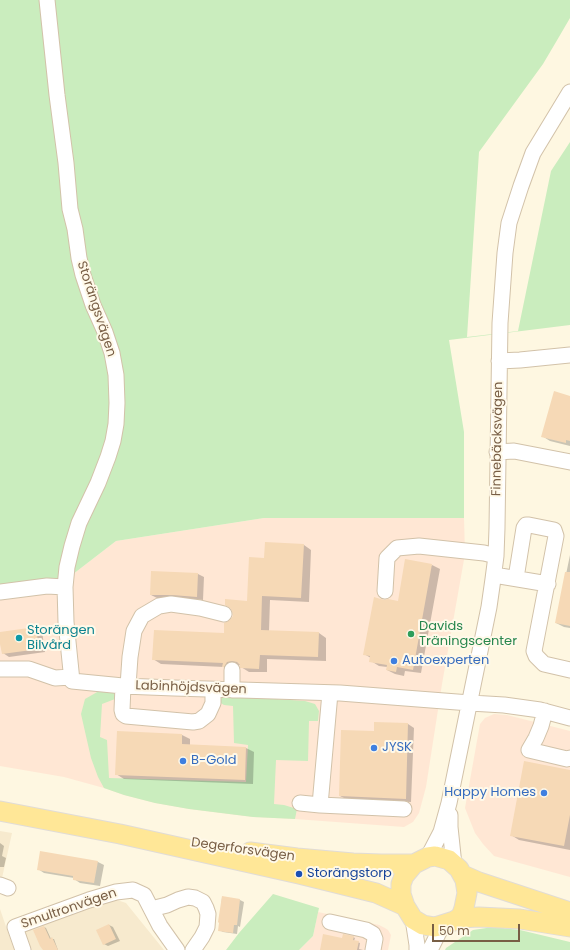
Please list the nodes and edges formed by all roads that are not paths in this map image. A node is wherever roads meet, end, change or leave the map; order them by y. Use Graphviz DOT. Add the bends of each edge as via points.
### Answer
graph roads {
  1 [pos="47,0"];
  2 [pos="570,92"];
  3 [pos="570,355"];
  4 [pos="499,361"];
  5 [pos="498,452"];
  6 [pos="570,462"];
  7 [pos="496,556"];
  8 [pos="494,575"];
  9 [pos="516,578"];
  10 [pos="548,584"];
  11 [pos="65,587"];
  12 [pos="385,591"];
  13 [pos="0,592"];
  14 [pos="224,614"];
  15 [pos="0,669"];
  16 [pos="232,670"];
  17 [pos="570,670"];
  18 [pos="71,677"];
  19 [pos="125,686"];
  20 [pos="213,690"];
  21 [pos="232,690"];
  22 [pos="330,693"];
  23 [pos="470,703"];
  24 [pos="545,711"];
  25 [pos="570,718"];
  26 [pos="570,758"];
  27 [pos="451,796"];
  28 [pos="300,803"];
  29 [pos="320,804"];
  30 [pos="404,809"];
  31 [pos="0,810"];
  32 [pos="120,834"];
  33 [pos="421,860"];
  34 [pos="459,870"];
  35 [pos="151,909"];
  36 [pos="409,912"];
  37 [pos="570,912"];
  38 [pos="459,918"];
  39 [pos="330,922"];
  40 [pos="442,926"];
  41 [pos="570,927"];
  42 [pos="23,950"];
  43 [pos="177,950"];
  44 [pos="193,950"];
  45 [pos="373,950"];
  46 [pos="417,950"];
  47 [pos="430,950"];
  1 -- 11 [label="street, Storängsvägen" via="70,209 83,275 112,353 117,403 111,446 98,483 79,523 66,568"];
  2 -- 4 [label="street, Finnebäcksvägen" via="533,153 509,223"];
  3 -- 4 [label="street"];
  4 -- 5 [label="street, Finnebäcksvägen"];
  5 -- 6 [label="street" via="514,451"];
  5 -- 7 [label="street, Finnebäcksvägen"];
  7 -- 8 [label="street, Finnebäcksvägen"];
  7 -- 12 [label="street" via="419,546 397,548 387,558"];
  8 -- 9 [label="street"];
  8 -- 23 [label="street, Finnebäcksvägen"];
  9 -- 10 [label="street"];
  9 -- 10 [label="street" via="524,528 529,525 554,530 556,536"];
  10 -- 17 [label="street" via="534,651 544,664"];
  11 -- 13 [label="street" via="47,586"];
  11 -- 18 [label="street"];
  14 -- 19 [label="street" via="171,604 159,606 142,616 134,631"];
  15 -- 18 [label="street" via="29,669 55,678"];
  16 -- 21 [label="street"];
  18 -- 19 [label="street, Labinhöjdsvägen" via="72,681"];
  19 -- 20 [label="street, Labinhöjdsvägen"];
  19 -- 20 [label="street" via="122,710 126,716 193,722 208,714 213,703"];
  20 -- 21 [label="street, Labinhöjdsvägen"];
  21 -- 22 [label="street, Labinhöjdsvägen"];
  22 -- 23 [label="street, Labinhöjdsvägen"];
  22 -- 29 [label="street"];
  23 -- 24 [label="street, Labinhöjdsvägen"];
  23 -- 27 [label="street, Finnebäcksvägen"];
  24 -- 25 [label="street, Labinhöjdsvägen"];
  24 -- 26 [label="street" via="529,750"];
  27 -- 33 [label="street, Finnebäcksvägen" via="441,832"];
  27 -- 34 [label="street, Finnebäcksvägen" via="450,827"];
  28 -- 29 [label="street"];
  29 -- 30 [label="street"];
  31 -- 32 [label="main road, Degerforsvägen"];
  32 -- 33 [label="main road, Degerforsvägen" via="353,863 381,864"];
  32 -- 36 [label="main road, Degerforsvägen" via="344,885 376,894"];
  33 -- 34 [label="main road" via="435,856 449,860"];
  33 -- 36 [label="main road" via="404,876 401,884 401,894"];
  34 -- 37 [label="main road" via="479,882"];
  34 -- 38 [label="main road" via="467,893"];
  35 -- 42 [label="street, Smultronvägen" via="144,895 133,890 89,900 15,927"];
  35 -- 43 [label="street"];
  35 -- 44 [label="street" via="188,897 203,902 208,914 207,927"];
  36 -- 40 [label="main road" via="423,925"];
  36 -- 46 [label="street"];
  38 -- 40 [label="main road"];
  38 -- 41 [label="main road" via="520,919"];
  39 -- 45 [label="street" via="373,934"];
  40 -- 47 [label="street"];
}
